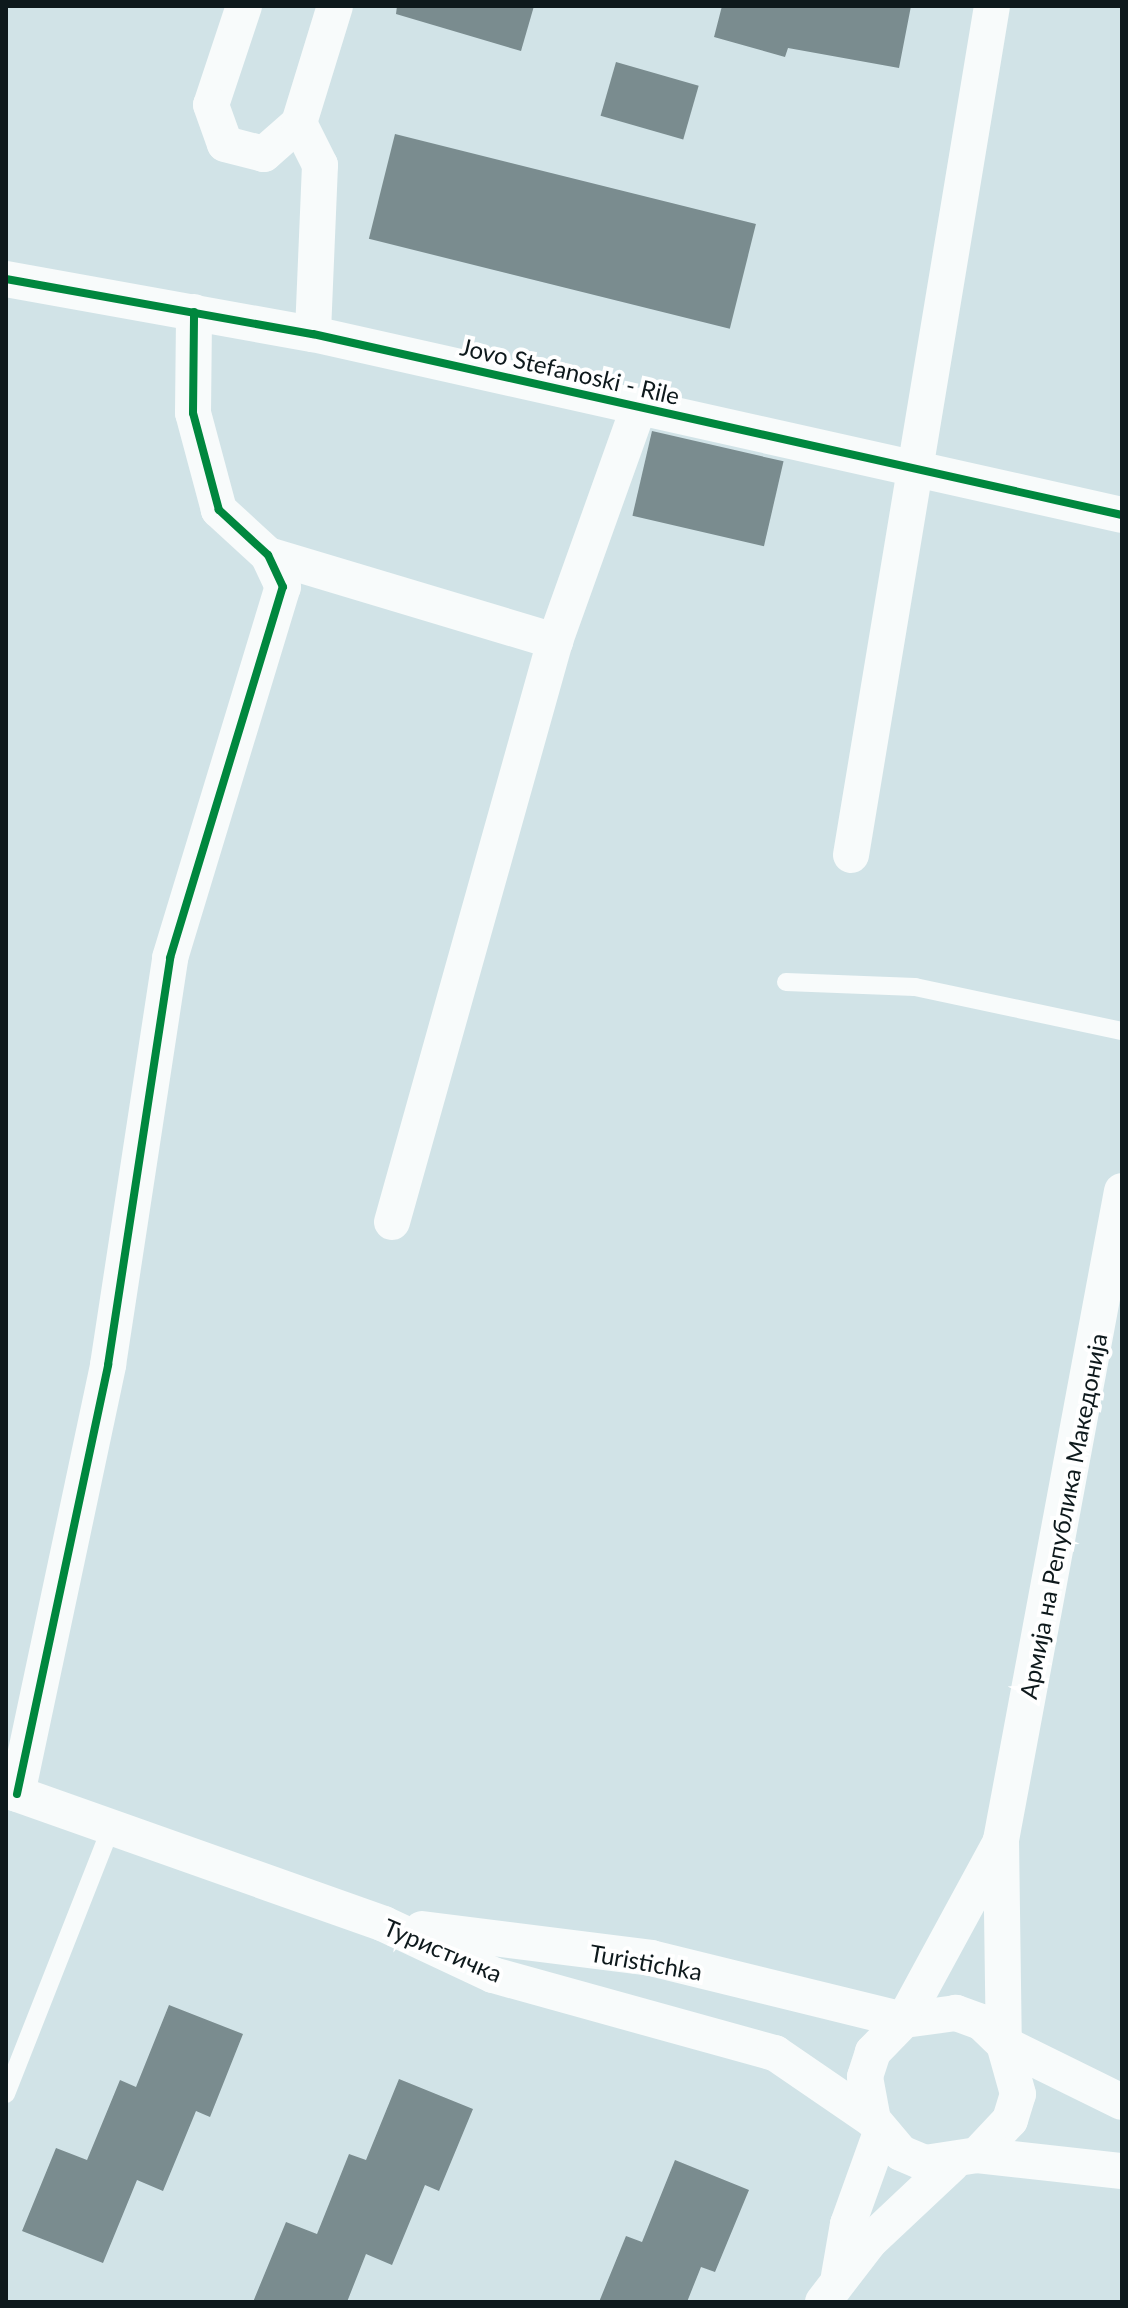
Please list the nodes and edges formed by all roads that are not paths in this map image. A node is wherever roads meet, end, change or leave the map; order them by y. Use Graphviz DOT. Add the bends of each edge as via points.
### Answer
graph roads {
  1 [pos="244,6"];
  2 [pos="335,6"];
  3 [pos="992,6"];
  4 [pos="299,123"];
  5 [pos="6,279"];
  6 [pos="194,312"];
  7 [pos="313,334"];
  8 [pos="639,406"];
  9 [pos="919,473"];
  10 [pos="1122,515"];
  11 [pos="268,555"];
  12 [pos="555,641"];
  13 [pos="851,855"];
  14 [pos="786,982"];
  15 [pos="1122,1031"];
  16 [pos="1122,1191"];
  17 [pos="392,1222"];
  18 [pos="1107,1363"];
  19 [pos="12,1792"];
  20 [pos="111,1827"];
  21 [pos="1001,1840"];
  22 [pos="384,1924"];
  23 [pos="904,2020"];
  24 [pos="1004,2044"];
  25 [pos="6,2094"];
  26 [pos="1122,2102"];
  27 [pos="877,2128"];
  28 [pos="965,2159"];
  29 [pos="1122,2171"];
  30 [pos="831,2289"];
  1 -- 4 [label="street" via="211,105 225,144 264,154"];
  2 -- 4 [label="street"];
  3 -- 9 [label="street"];
  4 -- 7 [label="street" via="320,165"];
  5 -- 6 [label="street, Jovo Stefanoski - Rile"];
  6 -- 7 [label="street, Jovo Stefanoski - Rile"];
  6 -- 11 [label="street" via="193,413 219,510"];
  7 -- 8 [label="street, Jovo Stefanoski - Rile"];
  8 -- 9 [label="street, Jovo Stefanoski - Rile"];
  8 -- 12 [label="street"];
  9 -- 10 [label="street, Jovo Stefanoski - Rile"];
  9 -- 13 [label="street"];
  11 -- 12 [label="street"];
  11 -- 19 [label="street" via="283,587 170,958 108,1365"];
  12 -- 17 [label="street"];
  14 -- 15 [label="lane" via="915,987"];
  16 -- 18 [label="street, Армија на Република Македонија"];
  18 -- 21 [label="street, Армија на Република Македонија"];
  19 -- 20 [label="street, Туристичка"];
  20 -- 22 [label="street, Туристичка"];
  20 -- 25 [label="lane"];
  21 -- 23 [label="street, Армија на Република Македонија"];
  21 -- 24 [label="street, Армија на Република Македонија"];
  22 -- 23 [label="street, Turistichka" via="651,1958"];
  22 -- 27 [label="street, Туристичка" via="493,1975 775,2053"];
  23 -- 24 [label="street" via="956,2013 981,2022"];
  23 -- 27 [label="street" via="889,2031 869,2064 866,2104"];
  24 -- 26 [label="street"];
  24 -- 28 [label="street" via="1018,2094 1010,2120"];
  27 -- 28 [label="street, Туристичка" via="925,2163"];
  27 -- 30 [label="street"];
  28 -- 29 [label="street"];
  28 -- 30 [label="street"];
}
